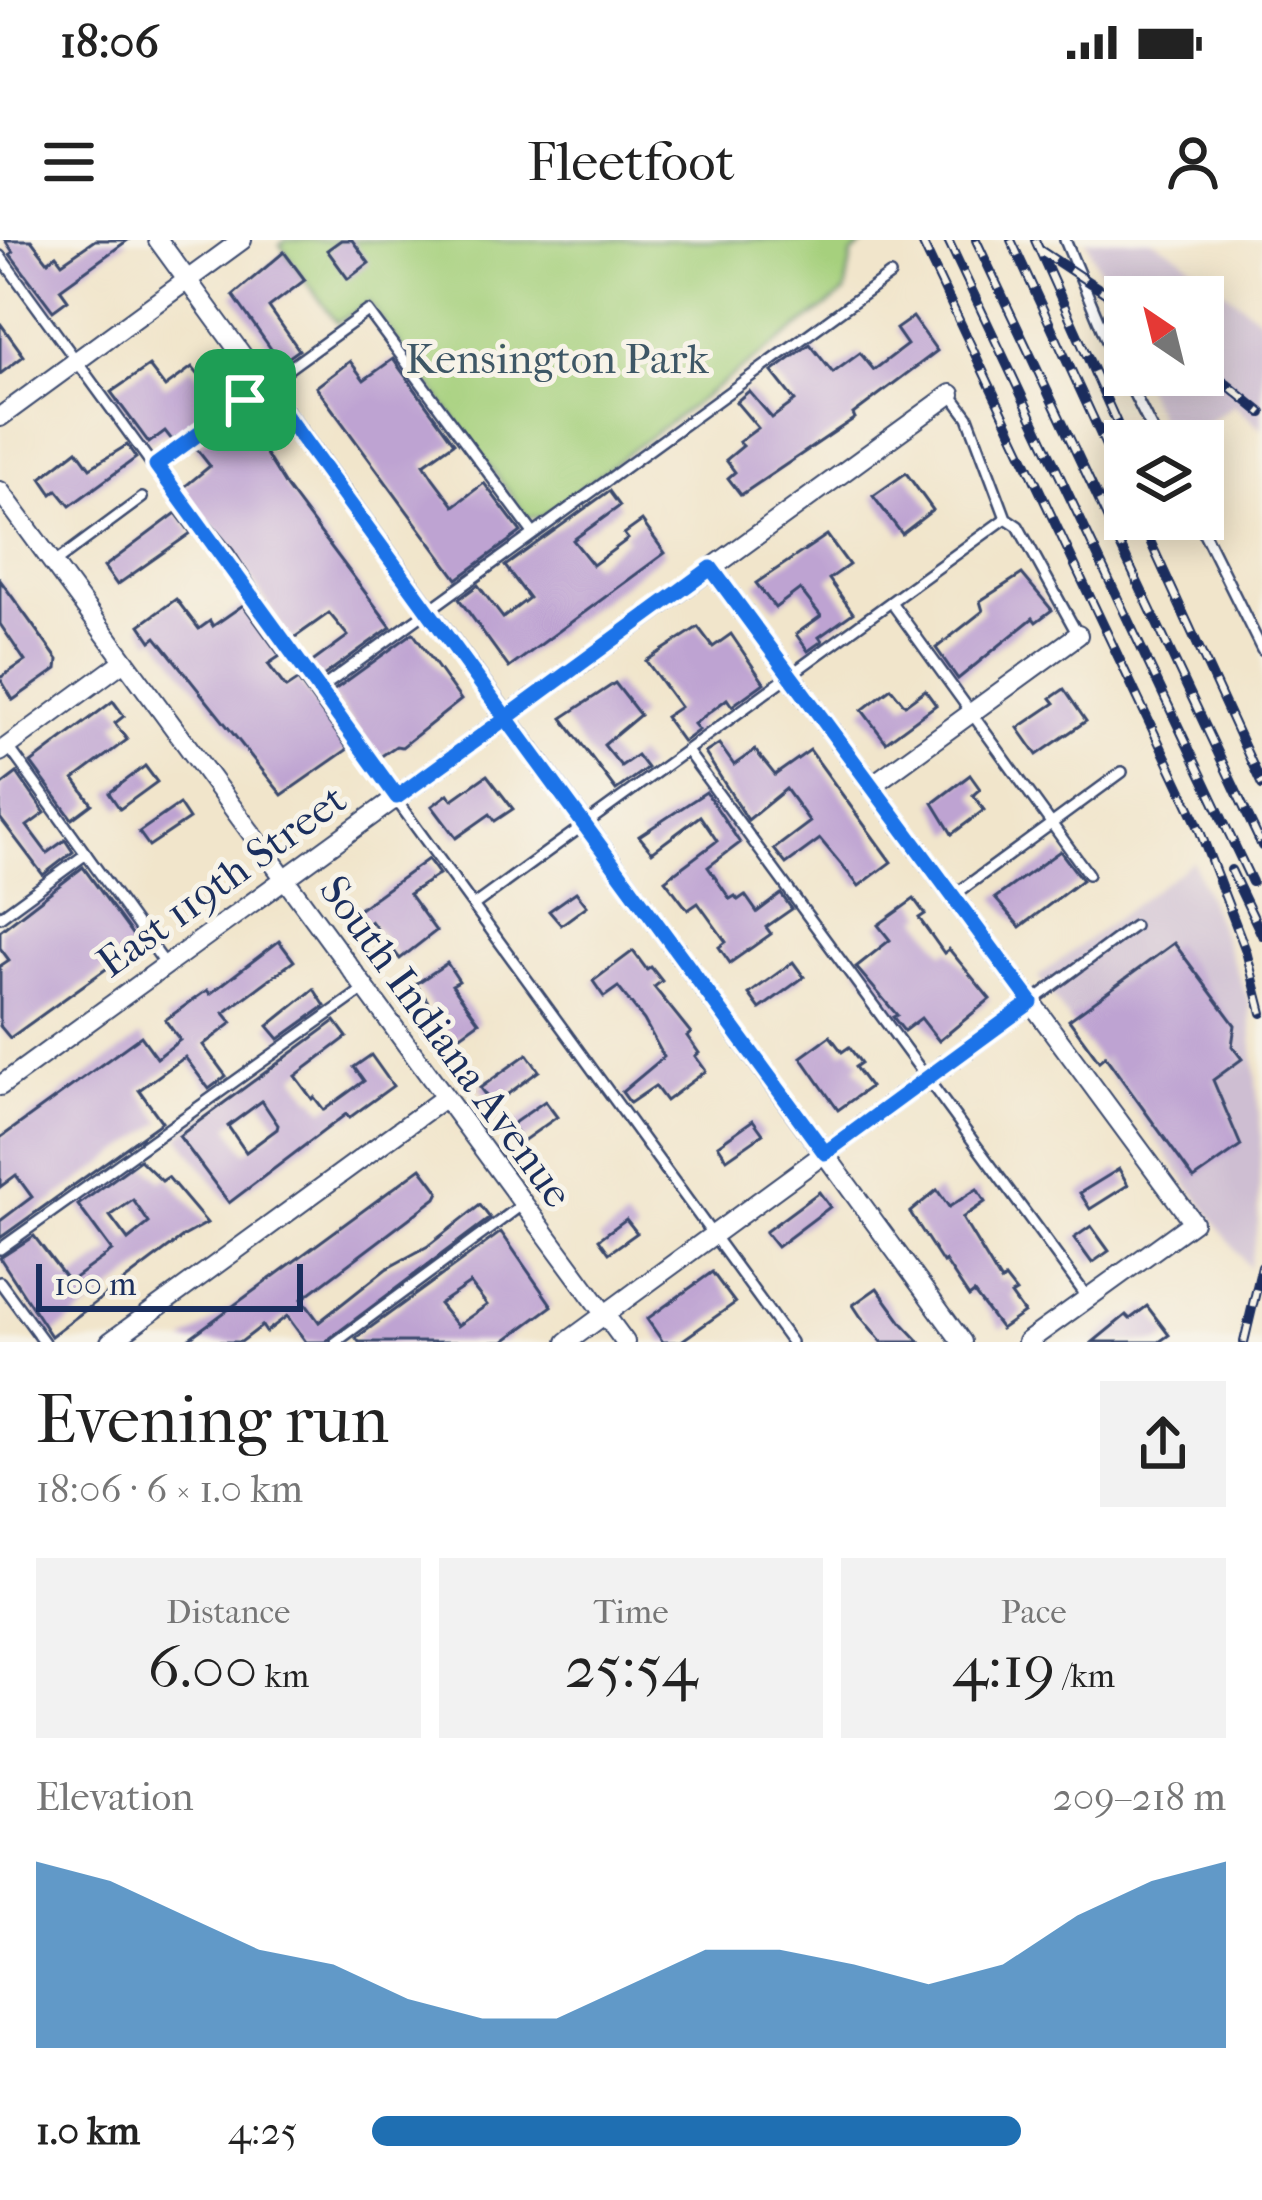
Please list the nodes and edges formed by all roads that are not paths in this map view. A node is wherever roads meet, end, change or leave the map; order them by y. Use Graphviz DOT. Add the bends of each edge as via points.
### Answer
graph roads {
  1 [pos="158,240"];
  2 [pos="242,240"];
  3 [pos="1065,240"];
  4 [pos="0,256"];
  5 [pos="890,275"];
  6 [pos="188,280"];
  7 [pos="77,361"];
  8 [pos="264,386"];
  9 [pos="951,394"];
  10 [pos="0,417"];
  11 [pos="1148,420"];
  12 [pos="156,465"];
  13 [pos="0,491"];
  14 [pos="142,497"];
  15 [pos="1006,518"];
  16 [pos="532,533"];
  17 [pos="1207,540"];
  18 [pos="53,564"];
  19 [pos="711,568"];
  20 [pos="891,602"];
  21 [pos="429,611"];
  22 [pos="1078,635"];
  23 [pos="1262,650"];
  24 [pos="124,661"];
  25 [pos="790,675"];
  26 [pos="319,690"];
  27 [pos="971,713"];
  28 [pos="506,718"];
  29 [pos="4,749"];
  30 [pos="687,751"];
  31 [pos="1123,772"];
  32 [pos="872,785"];
  33 [pos="397,797"];
  34 [pos="1052,824"];
  35 [pos="585,825"];
  36 [pos="86,854"];
  37 [pos="1088,874"];
  38 [pos="284,879"];
  39 [pos="953,896"];
  40 [pos="474,905"];
  41 [pos="0,917"];
  42 [pos="1134,926"];
  43 [pos="166,965"];
  44 [pos="364,988"];
  45 [pos="1031,1002"];
  46 [pos="926,1078"];
  47 [pos="0,1086"];
  48 [pos="444,1098"];
  49 [pos="825,1153"];
  50 [pos="523,1204"];
  51 [pos="712,1235"];
  52 [pos="0,1249"];
  53 [pos="0,1282"];
  54 [pos="1088,1298"];
  55 [pos="604,1314"];
  56 [pos="44,1342"];
  57 [pos="110,1342"];
  58 [pos="336,1342"];
  59 [pos="567,1342"];
  60 [pos="625,1342"];
  61 [pos="791,1342"];
  62 [pos="962,1342"];
  63 [pos="1028,1342"];
  1 -- 6 [label="street"];
  2 -- 6 [label="street"];
  3 -- 11 [label="lane"];
  4 -- 7 [label="lane"];
  5 -- 16 [label="lane"];
  6 -- 7 [label="street"];
  6 -- 8 [label="street"];
  7 -- 10 [label="street"];
  7 -- 12 [label="lane"];
  8 -- 12 [label="lane"];
  8 -- 16 [label="lane" via="368,311"];
  8 -- 21 [label="street"];
  9 -- 15 [label="lane" via="968,417"];
  9 -- 19 [label="street, East 119th Street"];
  12 -- 26 [label="lane"];
  13 -- 18 [label="street, South Indiana Avenue"];
  14 -- 18 [label="lane"];
  15 -- 20 [label="lane"];
  15 -- 22 [label="lane" via="1018,526"];
  16 -- 21 [label="lane"];
  17 -- 23 [label="lane"];
  18 -- 24 [label="street, South Indiana Avenue"];
  19 -- 25 [label="street"];
  19 -- 28 [label="street, East 119th Street"];
  20 -- 25 [label="lane"];
  20 -- 27 [label="lane"];
  21 -- 26 [label="lane"];
  21 -- 28 [label="street"];
  22 -- 27 [label="street"];
  24 -- 29 [label="street"];
  24 -- 38 [label="street, South Indiana Avenue"];
  25 -- 30 [label="lane"];
  25 -- 32 [label="street"];
  26 -- 33 [label="lane"];
  27 -- 32 [label="street"];
  27 -- 34 [label="lane"];
  28 -- 33 [label="street, East 119th Street"];
  28 -- 35 [label="street"];
  29 -- 36 [label="lane"];
  30 -- 35 [label="lane"];
  30 -- 46 [label="lane"];
  31 -- 34 [label="lane"];
  32 -- 39 [label="street"];
  33 -- 38 [label="street, East 119th Street"];
  33 -- 40 [label="lane"];
  34 -- 37 [label="lane"];
  34 -- 39 [label="lane"];
  35 -- 40 [label="lane"];
  35 -- 49 [label="street"];
  36 -- 41 [label="lane"];
  36 -- 43 [label="lane"];
  38 -- 43 [label="street, East 119th Street"];
  38 -- 44 [label="street, South Indiana Avenue"];
  39 -- 45 [label="street"];
  40 -- 51 [label="lane"];
  42 -- 45 [label="lane"];
  43 -- 47 [label="street, East 119th Street"];
  44 -- 48 [label="street, South Indiana Avenue"];
  44 -- 52 [label="lane"];
  45 -- 46 [label="street"];
  45 -- 54 [label="street" via="1193,1222"];
  46 -- 49 [label="street"];
  46 -- 54 [label="lane"];
  48 -- 50 [label="street, South Indiana Avenue"];
  48 -- 57 [label="street"];
  49 -- 51 [label="street"];
  49 -- 62 [label="street"];
  50 -- 55 [label="street, South Indiana Avenue"];
  50 -- 58 [label="lane"];
  51 -- 55 [label="street"];
  51 -- 61 [label="lane"];
  53 -- 56 [label="lane"];
  54 -- 63 [label="street"];
  55 -- 59 [label="street"];
  55 -- 60 [label="street, South Indiana Avenue"];
}
